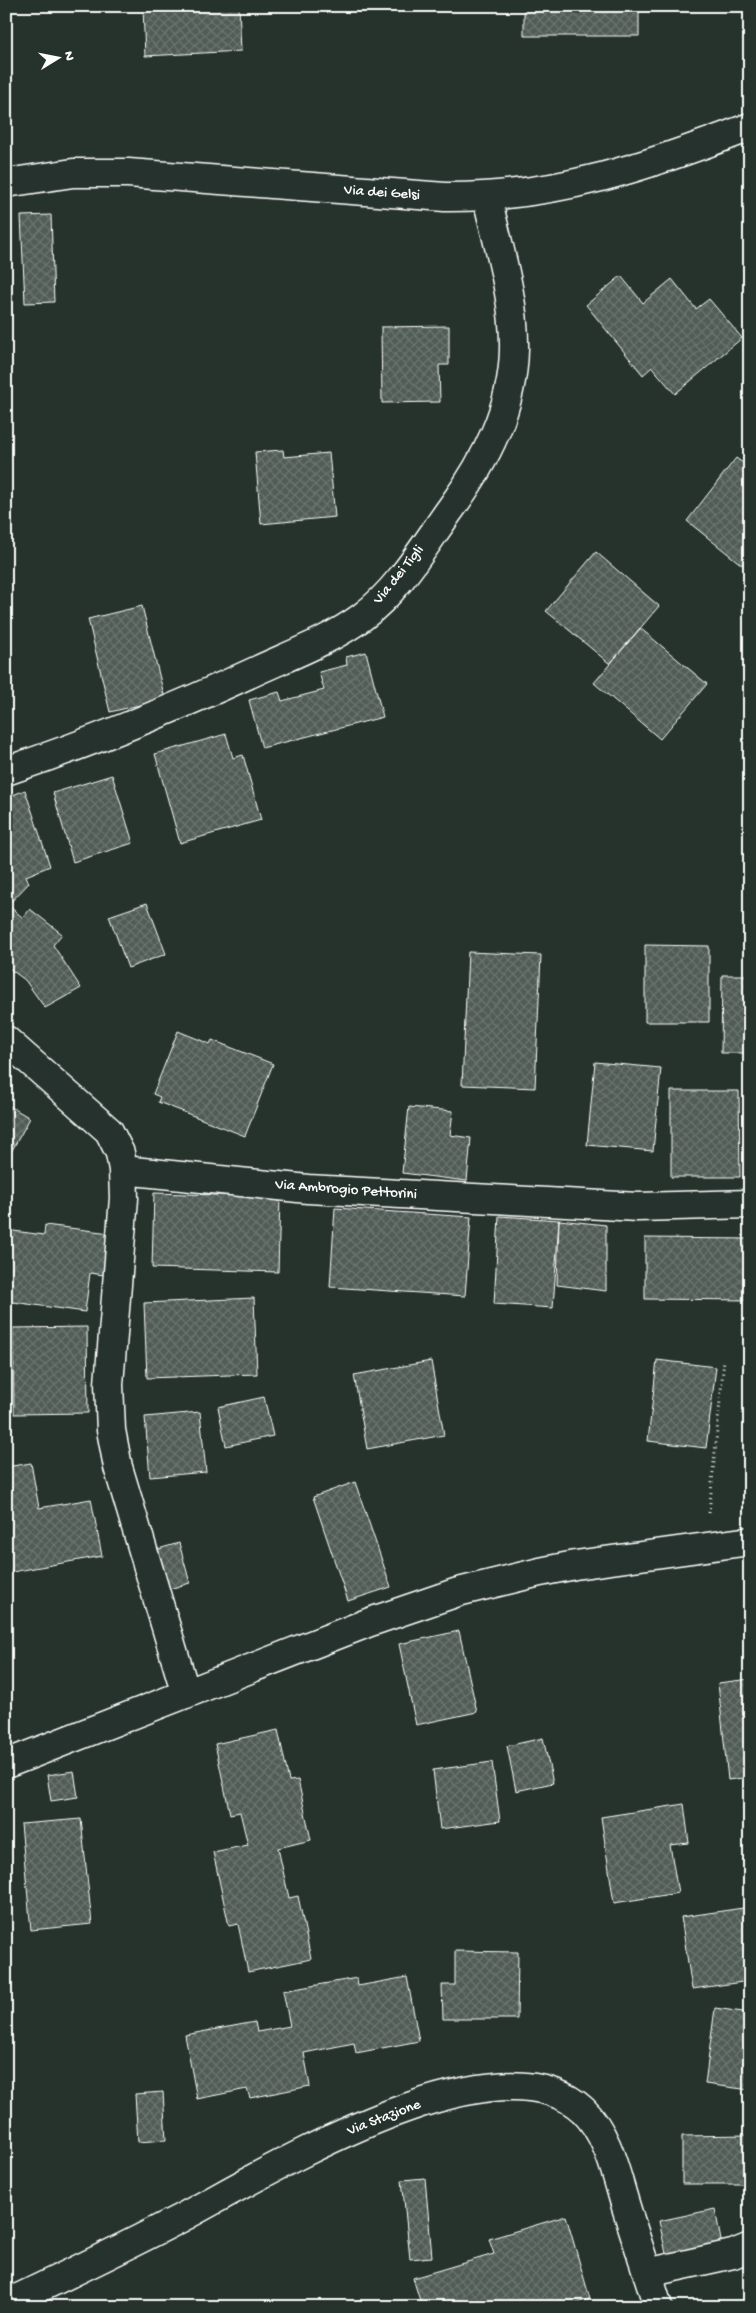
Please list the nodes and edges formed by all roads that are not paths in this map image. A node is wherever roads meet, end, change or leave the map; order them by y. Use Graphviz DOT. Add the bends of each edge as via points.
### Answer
graph roads {
  1 [pos="750,127"];
  2 [pos="6,184"];
  3 [pos="487,197"];
  4 [pos="6,771"];
  5 [pos="6,1040"];
  6 [pos="123,1170"];
  7 [pos="750,1204"];
  8 [pos="750,1541"];
  9 [pos="186,1694"];
  10 [pos="6,1764"];
  11 [pos="750,2247"];
  12 [pos="648,2273"];
  13 [pos="6,2304"];
  14 [pos="658,2307"];
  1 -- 3 [label="street, Via dei Gelsi" via="602,178 538,192"];
  2 -- 3 [label="street, Via dei Gelsi" via="73,173 121,173 446,197"];
  3 -- 4 [label="street, Via dei Tigli" via="511,304 514,349 510,388 497,430 476,471 395,585 362,617 318,642 165,712"];
  5 -- 6 [label="street" via="109,1132 120,1153"];
  6 -- 7 [label="street, Via Ambrogio Pettorini" via="308,1189 638,1207"];
  6 -- 9 [label="street" via="124,1198 110,1368 111,1430 118,1467"];
  8 -- 9 [label="street" via="614,1559 540,1572 458,1592 370,1622"];
  9 -- 10 [label="street"];
  11 -- 12 [label="street" via="733,2254"];
  12 -- 13 [label="street, Via Stazione" via="608,2150 589,2118 576,2105 553,2092 532,2087 495,2086 426,2102 358,2126"];
  12 -- 14 [label="street, Via Stazione"];
}
